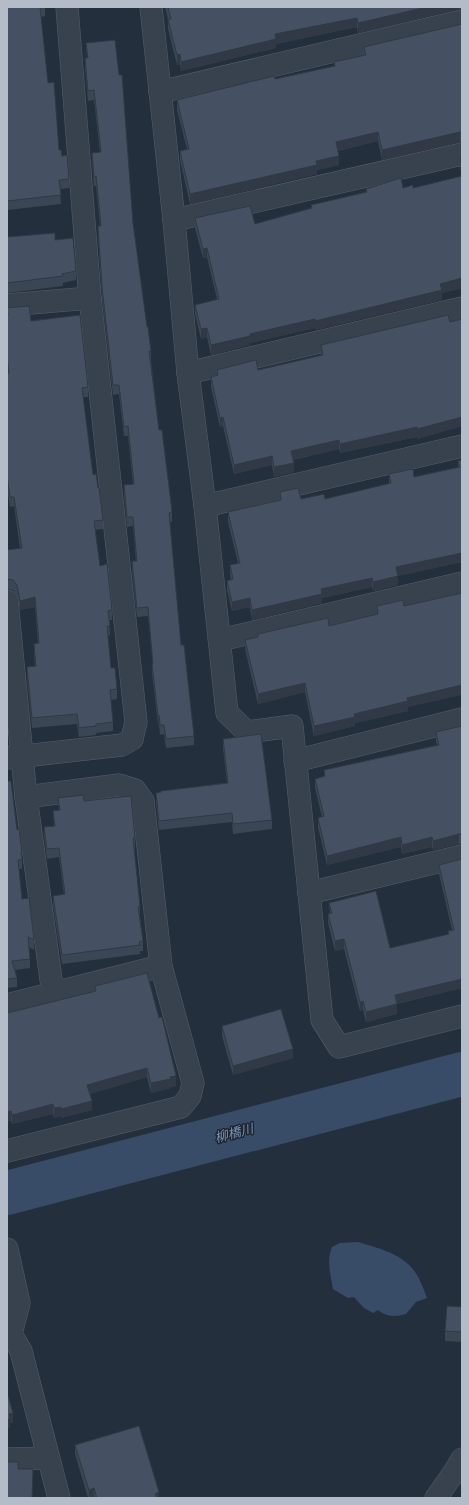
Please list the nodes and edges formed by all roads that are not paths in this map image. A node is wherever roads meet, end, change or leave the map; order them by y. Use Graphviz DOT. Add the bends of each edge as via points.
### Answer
graph roads {
  1 [pos="67,7"];
  2 [pos="151,7"];
  3 [pos="462,21"];
  4 [pos="160,92"];
  5 [pos="462,154"];
  6 [pos="174,220"];
  7 [pos="90,298"];
  8 [pos="7,305"];
  9 [pos="462,308"];
  10 [pos="188,373"];
  11 [pos="462,446"];
  12 [pos="205,506"];
  13 [pos="462,582"];
  14 [pos="7,601"];
  15 [pos="220,640"];
  16 [pos="462,719"];
  17 [pos="14,758"];
  18 [pos="295,761"];
  19 [pos="26,797"];
  20 [pos="462,856"];
  21 [pos="309,893"];
  22 [pos="161,966"];
  23 [pos="53,994"];
  24 [pos="7,1005"];
  25 [pos="462,1016"];
  26 [pos="7,1151"];
  27 [pos="7,1249"];
  28 [pos="9,1334"];
  29 [pos="48,1458"];
  30 [pos="7,1459"];
  31 [pos="462,1459"];
  32 [pos="59,1498"];
  33 [pos="436,1498"];
  1 -- 7 [label="street"];
  2 -- 4 [label="street"];
  3 -- 4 [label="street"];
  4 -- 6 [label="street"];
  5 -- 6 [label="street"];
  6 -- 10 [label="street"];
  7 -- 8 [label="street"];
  7 -- 17 [label="street" via="136,722 132,739 122,745"];
  9 -- 10 [label="street"];
  10 -- 12 [label="street"];
  11 -- 12 [label="street"];
  12 -- 15 [label="street"];
  13 -- 15 [label="street"];
  14 -- 17 [label="street"];
  15 -- 18 [label="street" via="227,713 247,732 292,726"];
  16 -- 18 [label="street"];
  17 -- 19 [label="street"];
  18 -- 21 [label="street"];
  19 -- 22 [label="street" via="119,785 134,790 143,802"];
  19 -- 23 [label="street"];
  20 -- 21 [label="street"];
  21 -- 25 [label="street" via="322,1020 339,1047"];
  22 -- 23 [label="street"];
  22 -- 26 [label="street" via="193,1083 190,1096 181,1107"];
  23 -- 24 [label="street"];
  27 -- 28 [label="street" via="19,1303"];
  28 -- 29 [label="street" via="21,1351"];
  29 -- 30 [label="street"];
  29 -- 32 [label="street"];
  31 -- 33 [label="street"];
}
